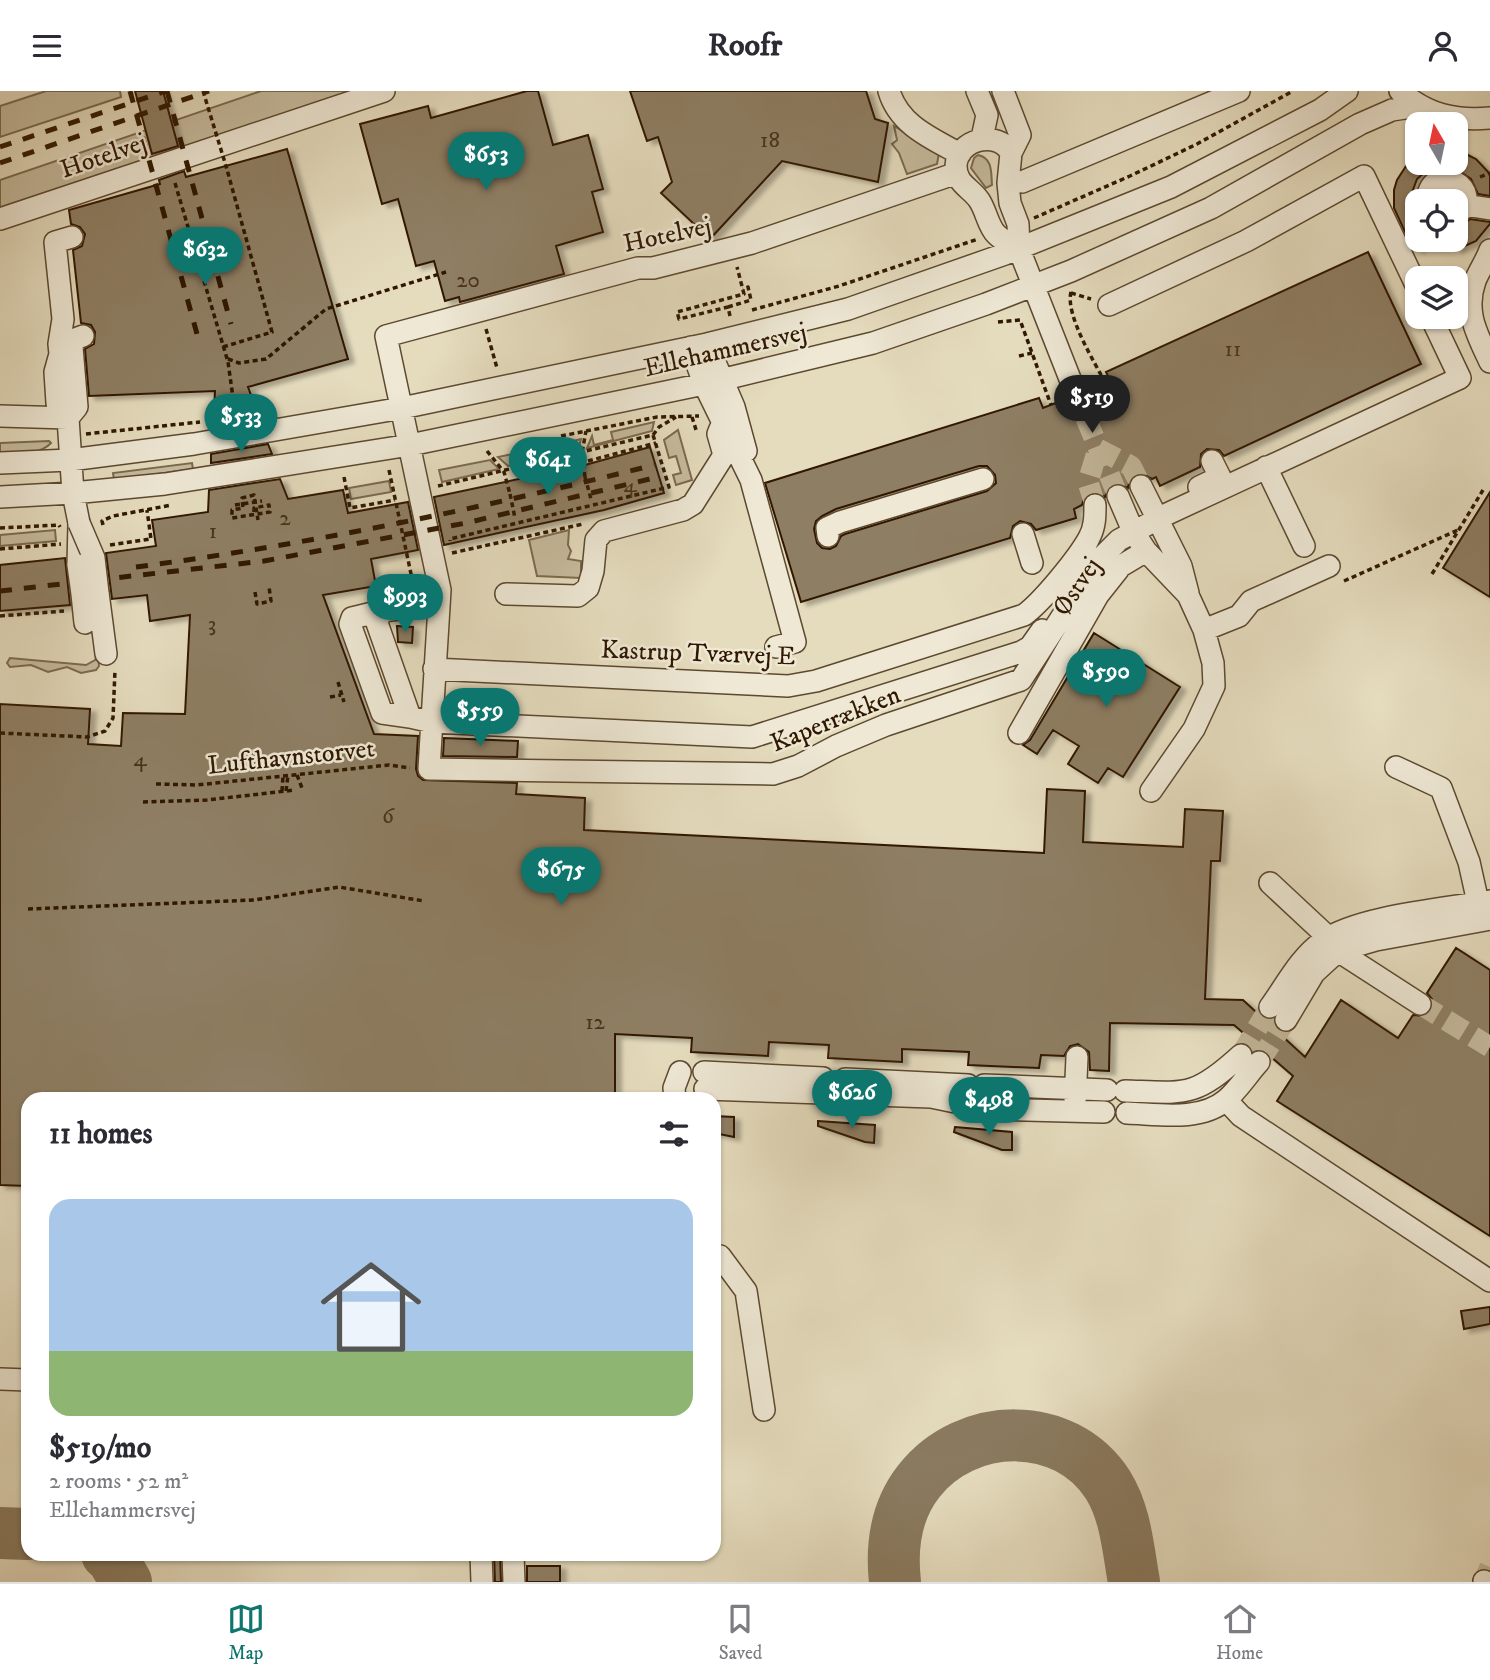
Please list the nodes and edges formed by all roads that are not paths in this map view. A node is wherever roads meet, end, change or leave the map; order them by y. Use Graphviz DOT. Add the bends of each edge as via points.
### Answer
graph roads {
  1 [pos="384,91"];
  2 [pos="889,91"];
  3 [pos="977,91"];
  4 [pos="1003,91"];
  5 [pos="1239,91"];
  6 [pos="1347,91"];
  7 [pos="1400,91"];
  8 [pos="1418,106"];
  9 [pos="1490,118"];
  10 [pos="982,138"];
  11 [pos="1011,153"];
  12 [pos="958,164"];
  13 [pos="1022,182"];
  14 [pos="1430,189"];
  15 [pos="1463,189"];
  16 [pos="1490,209"];
  17 [pos="1468,210"];
  18 [pos="0,219"];
  19 [pos="72,237"];
  20 [pos="1018,249"];
  21 [pos="1486,260"];
  22 [pos="1407,266"];
  23 [pos="1033,286"];
  24 [pos="1109,305"];
  25 [pos="1436,329"];
  26 [pos="83,336"];
  27 [pos="1490,336"];
  28 [pos="699,346"];
  29 [pos="1490,362"];
  30 [pos="713,382"];
  31 [pos="1074,389"];
  32 [pos="402,408"];
  33 [pos="0,416"];
  34 [pos="720,417"];
  35 [pos="68,418"];
  36 [pos="410,445"];
  37 [pos="70,460"];
  38 [pos="1212,461"];
  39 [pos="0,463"];
  40 [pos="1266,467"];
  41 [pos="983,479"];
  42 [pos="751,480"];
  43 [pos="1141,486"];
  44 [pos="73,493"];
  45 [pos="0,497"];
  46 [pos="1095,505"];
  47 [pos="1154,513"];
  48 [pos="1125,514"];
  49 [pos="1023,534"];
  50 [pos="828,536"];
  51 [pos="1089,538"];
  52 [pos="1304,546"];
  53 [pos="1146,551"];
  54 [pos="1031,563"];
  55 [pos="1329,566"];
  56 [pos="506,594"];
  57 [pos="1188,595"];
  58 [pos="82,597"];
  59 [pos="439,605"];
  60 [pos="85,623"];
  61 [pos="1204,630"];
  62 [pos="776,647"];
  63 [pos="106,654"];
  64 [pos="434,669"];
  65 [pos="431,726"];
  66 [pos="1019,733"];
  67 [pos="1396,767"];
  68 [pos="1151,791"];
  69 [pos="1270,883"];
  70 [pos="1486,915"];
  71 [pos="1333,944"];
  72 [pos="1420,1004"];
  73 [pos="1278,1014"];
  74 [pos="1077,1057"];
  75 [pos="680,1072"];
  76 [pos="708,1085"];
  77 [pos="823,1086"];
  78 [pos="845,1086"];
  79 [pos="1076,1090"];
  80 [pos="674,1092"];
  81 [pos="1120,1098"];
  82 [pos="1226,1100"];
  83 [pos="989,1109"];
  84 [pos="1075,1111"];
  85 [pos="1104,1112"];
  86 [pos="721,1260"];
  87 [pos="1490,1281"];
  88 [pos="0,1379"];
  89 [pos="21,1380"];
  90 [pos="764,1410"];
  91 [pos="481,1561"];
  92 [pos="513,1561"];
  93 [pos="482,1582"];
  94 [pos="514,1582"];
  1 -- 18 [label="street, Hotelvej"];
  2 -- 12 [label="street" via="905,120"];
  3 -- 10 [label="street" via="987,115"];
  4 -- 11 [label="street" via="1020,135"];
  5 -- 13 [label="street"];
  6 -- 20 [label="street, Ellehammersvej" via="1320,110 1171,187"];
  7 -- 8 [label="street"];
  8 -- 9 [label="street" via="1441,116"];
  8 -- 23 [label="street, Ellehammersvej" via="1392,110 1360,124 1211,208"];
  10 -- 11 [label="street" via="1002,143"];
  10 -- 12 [label="street, Hotelvej"];
  11 -- 20 [label="street" via="1008,193 1018,224"];
  12 -- 20 [label="street" via="963,186 979,200 995,233"];
  12 -- 32 [label="street, Hotelvej" via="732,248 638,268 386,336"];
  14 -- 15 [label="street" via="1443,179 1453,180"];
  16 -- 17 [label="street"];
  19 -- 35 [label="street" via="55,242 62,319 55,372 57,403"];
  20 -- 23 [label="street"];
  20 -- 28 [label="street, Ellehammersvej" via="848,309"];
  21 -- 27 [label="street" via="1479,302"];
  21 -- 29 [label="street" via="1476,278 1470,309"];
  22 -- 24 [label="street" via="1364,176 1246,241"];
  23 -- 30 [label="street, Ellehammersvej" via="873,343"];
  23 -- 31 [label="street"];
  25 -- 40 [label="street" via="1460,378"];
  26 -- 35 [label="street" via="75,339 72,347 77,407"];
  28 -- 30 [label="street"];
  28 -- 32 [label="street, Ellehammersvej"];
  30 -- 34 [label="street"];
  30 -- 36 [label="street, Ellehammersvej"];
  30 -- 42 [label="street" via="734,407"];
  32 -- 36 [label="street"];
  32 -- 37 [label="street, Ellehammersvej"];
  33 -- 35 [label="street"];
  34 -- 42 [label="street"];
  34 -- 56 [label="street" via="718,435 724,455 693,504 604,531 596,540 588,588 578,596"];
  35 -- 37 [label="street"];
  36 -- 44 [label="street, Ellehammersvej" via="165,484"];
  36 -- 59 [label="street" via="440,590"];
  37 -- 39 [label="street, Ellehammersvej"];
  37 -- 44 [label="street"];
  38 -- 47 [label="street" via="1220,477"];
  40 -- 47 [label="street"];
  40 -- 52 [label="street"];
  41 -- 50 [label="street" via="840,522 827,528"];
  42 -- 62 [label="street" via="795,642"];
  43 -- 47 [label="street"];
  44 -- 45 [label="street, Ellehammersvej"];
  44 -- 58 [label="street, bridge" via="79,523 94,558"];
  46 -- 51 [label="street, Kastrup Tværvej E"];
  47 -- 48 [label="street, Kaperrækken"];
  47 -- 57 [label="street" via="1181,566"];
  48 -- 53 [label="street"];
  48 -- 65 [label="street, Kaperrækken" via="1119,540 1098,561 1021,680 886,726 773,774 429,769"];
  49 -- 54 [label="street"];
  51 -- 64 [label="street, Kastrup Tværvej E" via="1024,615 816,681 788,686"];
  51 -- 65 [label="street, Kaperrækken" via="1067,586 1030,647 752,737"];
  53 -- 57 [label="street"];
  53 -- 66 [label="street, Østvej" via="1121,566 1098,596"];
  55 -- 61 [label="street" via="1301,580 1294,594"];
  57 -- 61 [label="street"];
  58 -- 60 [label="street"];
  58 -- 63 [label="street"];
  59 -- 64 [label="street"];
  59 -- 65 [label="street, Kaperrækken" via="381,611 377,622 410,717"];
  61 -- 68 [label="street" via="1214,687 1194,729"];
  64 -- 65 [label="street"];
  67 -- 70 [label="street" via="1441,788"];
  69 -- 71 [label="street"];
  70 -- 71 [label="street" via="1376,940"];
  71 -- 72 [label="street"];
  71 -- 73 [label="street"];
  74 -- 79 [label="street"];
  75 -- 80 [label="street"];
  76 -- 77 [label="street"];
  78 -- 79 [label="street" via="931,1097 972,1091"];
  79 -- 81 [label="street"];
  79 -- 84 [label="street"];
  81 -- 82 [label="street" via="1190,1114"];
  81 -- 82 [label="street" via="1182,1093 1250,1059"];
  82 -- 87 [label="street" via="1241,1116"];
  83 -- 84 [label="street"];
  84 -- 85 [label="street"];
  86 -- 90 [label="street" via="746,1291"];
  88 -- 89 [label="street"];
  91 -- 93 [label="street"];
  92 -- 94 [label="street"];
}
